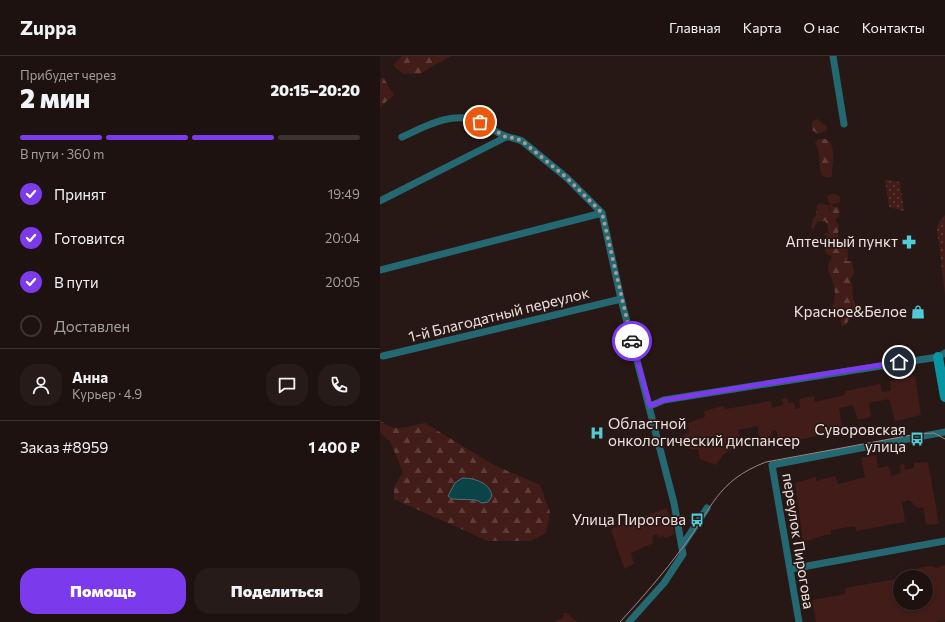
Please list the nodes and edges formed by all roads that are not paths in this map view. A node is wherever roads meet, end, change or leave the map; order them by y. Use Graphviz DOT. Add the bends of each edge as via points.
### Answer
graph roads {
  1 [pos="833,56"];
  2 [pos="844,124"];
  3 [pos="402,137"];
  4 [pos="506,137"];
  5 [pos="380,201"];
  6 [pos="602,213"];
  7 [pos="380,270"];
  8 [pos="621,299"];
  9 [pos="943,353"];
  10 [pos="383,356"];
  11 [pos="945,398"];
  12 [pos="650,406"];
  13 [pos="945,432"];
  14 [pos="707,508"];
  15 [pos="945,542"];
  16 [pos="682,546"];
  17 [pos="791,568"];
  18 [pos="629,622"];
  19 [pos="799,622"];
  1 -- 2 [label="street"];
  3 -- 4 [label="street" via="445,119 455,118 480,122"];
  4 -- 5 [label="street"];
  4 -- 6 [label="street" via="515,138 528,146 567,178"];
  6 -- 7 [label="street"];
  6 -- 8 [label="street"];
  8 -- 10 [label="street, 1-й Благодатный переулок"];
  8 -- 12 [label="street"];
  9 -- 11 [label="street"];
  9 -- 12 [label="street" via="664,400"];
  12 -- 16 [label="street" via="674,502"];
  13 -- 17 [label="street, переулок Пирогова" via="772,465"];
  14 -- 16 [label="street"];
  15 -- 17 [label="street"];
  16 -- 18 [label="street" via="683,554 672,573"];
  17 -- 19 [label="street, переулок Пирогова"];
}
